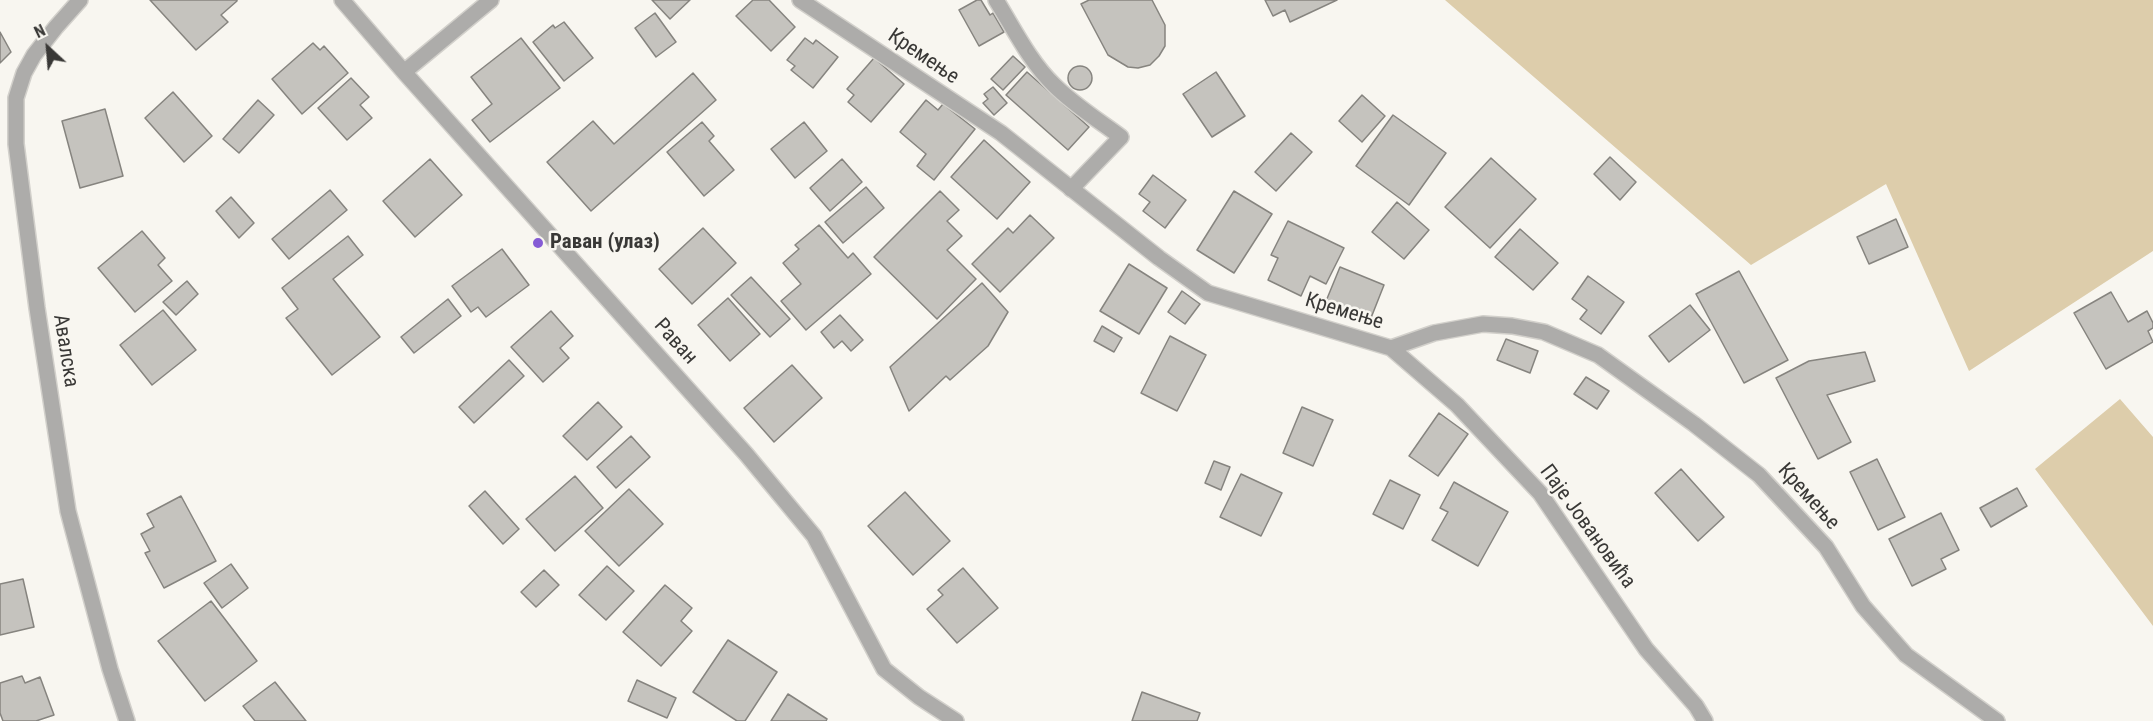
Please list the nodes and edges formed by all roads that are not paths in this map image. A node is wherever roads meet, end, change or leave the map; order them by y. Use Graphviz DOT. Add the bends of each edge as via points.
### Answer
graph roads {
  1 [pos="81,0"];
  2 [pos="342,0"];
  3 [pos="491,0"];
  4 [pos="800,0"];
  5 [pos="996,0"];
  6 [pos="404,72"];
  7 [pos="1071,189"];
  8 [pos="1391,348"];
  9 [pos="127,721"];
  10 [pos="956,721"];
  11 [pos="1705,721"];
  12 [pos="1997,721"];
  1 -- 9 [label="street, Авалска" via="49,36 24,74 16,98 16,144 68,511"];
  2 -- 6 [label="street, Раван"];
  3 -- 6 [label="street"];
  4 -- 7 [label="street, Кремење" via="1001,133"];
  5 -- 7 [label="street" via="1038,67 1054,85 1121,137"];
  6 -- 10 [label="street, Раван" via="746,454 814,536 884,669"];
  7 -- 8 [label="street, Кремење" via="1208,292"];
  8 -- 11 [label="street, Паје Јовановића" via="1457,405 1540,493 1646,649"];
  8 -- 12 [label="street, Кремење" via="1434,333 1483,324 1544,332 1598,355 1759,475 1826,547 1863,606 1906,655"];
}
